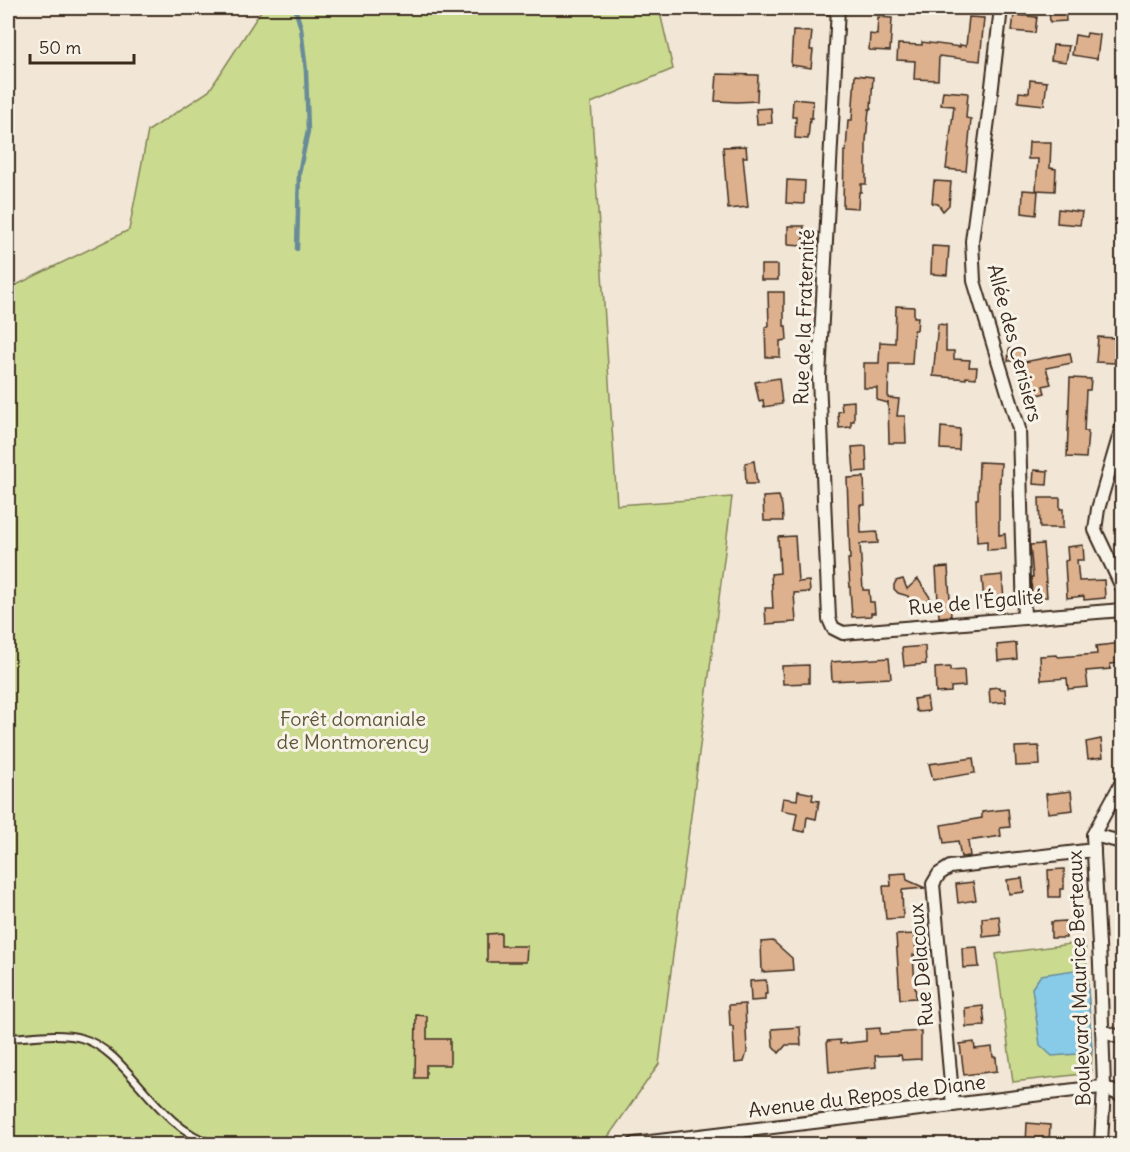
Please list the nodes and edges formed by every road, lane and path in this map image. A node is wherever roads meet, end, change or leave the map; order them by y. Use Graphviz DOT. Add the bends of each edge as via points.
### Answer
graph roads {
  1 [pos="820,8"];
  2 [pos="1001,8"];
  3 [pos="837,10"];
  4 [pos="1122,427"];
  5 [pos="1122,586"];
  6 [pos="1122,610"];
  7 [pos="1024,618"];
  8 [pos="833,628"];
  9 [pos="1122,782"];
  10 [pos="1093,835"];
  11 [pos="1122,842"];
  12 [pos="1094,850"];
  13 [pos="1102,1031"];
  14 [pos="8,1038"];
  15 [pos="1122,1038"];
  16 [pos="1104,1087"];
  17 [pos="1122,1096"];
  18 [pos="953,1105"];
  19 [pos="741,1138"];
  20 [pos="213,1144"];
  21 [pos="634,1144"];
  22 [pos="1101,1144"];
  1 -- 3 [label="lane"];
  2 -- 7 [label="street, Allée des Cerisiers" via="972,240 974,280 1019,429"];
  3 -- 8 [label="street, Rue de la Fraternité" via="819,377 829,619"];
  4 -- 5 [label="street" via="1095,530"];
  6 -- 7 [label="street, Rue de l'Égalité"];
  7 -- 8 [label="street, Rue de l'Égalité" via="843,633"];
  9 -- 10 [label="street, Boulevard Maurice Berteaux"];
  10 -- 11 [label="street"];
  10 -- 12 [label="street, Boulevard Maurice Berteaux"];
  12 -- 13 [label="street, Boulevard Maurice Berteaux"];
  12 -- 18 [label="street, Rue Delacoux" via="950,867 933,884"];
  13 -- 15 [label="street"];
  13 -- 16 [label="street, Boulevard Maurice Berteaux"];
  14 -- 20 [label="lane" via="63,1036 93,1042 125,1068 172,1120 188,1133"];
  16 -- 17 [label="street"];
  16 -- 18 [label="street, Avenue du Repos de Diane"];
  16 -- 22 [label="street, Boulevard Maurice Berteaux"];
  18 -- 19 [label="street, Avenue du Repos de Diane"];
  19 -- 21 [label="street, Avenue du Repos de Diane"];
}
